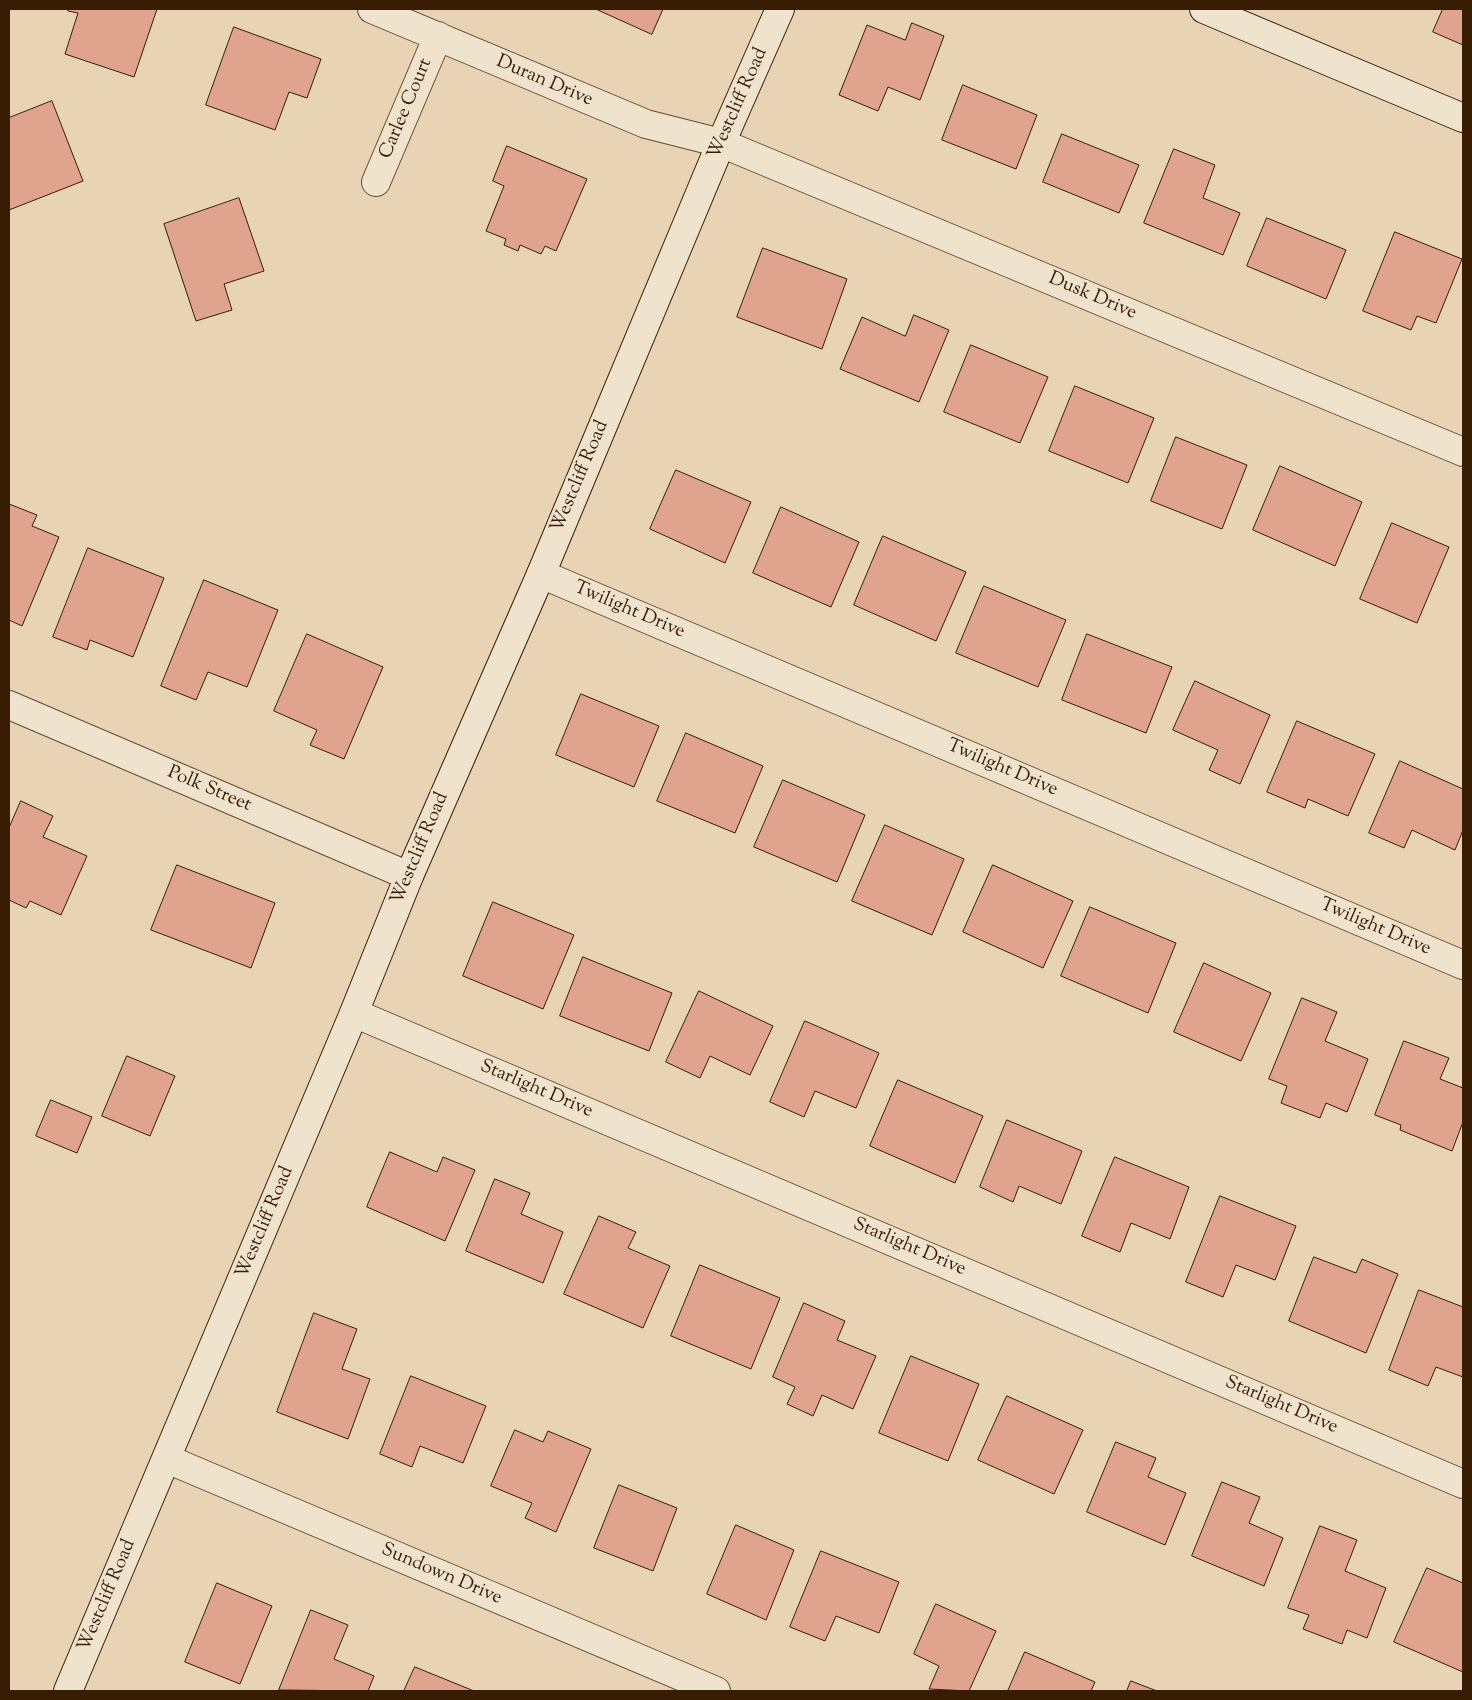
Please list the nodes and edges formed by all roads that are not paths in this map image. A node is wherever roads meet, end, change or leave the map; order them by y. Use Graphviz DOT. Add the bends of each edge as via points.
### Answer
graph roads {
  1 [pos="372,9"];
  2 [pos="780,9"];
  3 [pos="1204,9"];
  4 [pos="438,36"];
  5 [pos="1463,118"];
  6 [pos="721,143"];
  7 [pos="376,182"];
  8 [pos="1463,452"];
  9 [pos="540,574"];
  10 [pos="9,705"];
  11 [pos="409,876"];
  12 [pos="1463,965"];
  13 [pos="354,1013"];
  14 [pos="167,1459"];
  15 [pos="1463,1484"];
  16 [pos="68,1691"];
  17 [pos="716,1691"];
  1 -- 4 [label="street, Duran Drive"];
  2 -- 6 [label="street, Westcliff Road"];
  3 -- 5 [label="street"];
  4 -- 6 [label="street, Duran Drive" via="646,124"];
  4 -- 7 [label="street, Carlee Court"];
  6 -- 8 [label="street, Dusk Drive"];
  6 -- 9 [label="street, Westcliff Road"];
  9 -- 11 [label="street, Westcliff Road"];
  9 -- 12 [label="street, Twilight Drive"];
  10 -- 11 [label="street, Polk Street"];
  11 -- 13 [label="street, Westcliff Road"];
  13 -- 14 [label="street, Westcliff Road"];
  13 -- 15 [label="street, Starlight Drive"];
  14 -- 16 [label="street, Westcliff Road"];
  14 -- 17 [label="street, Sundown Drive"];
}
